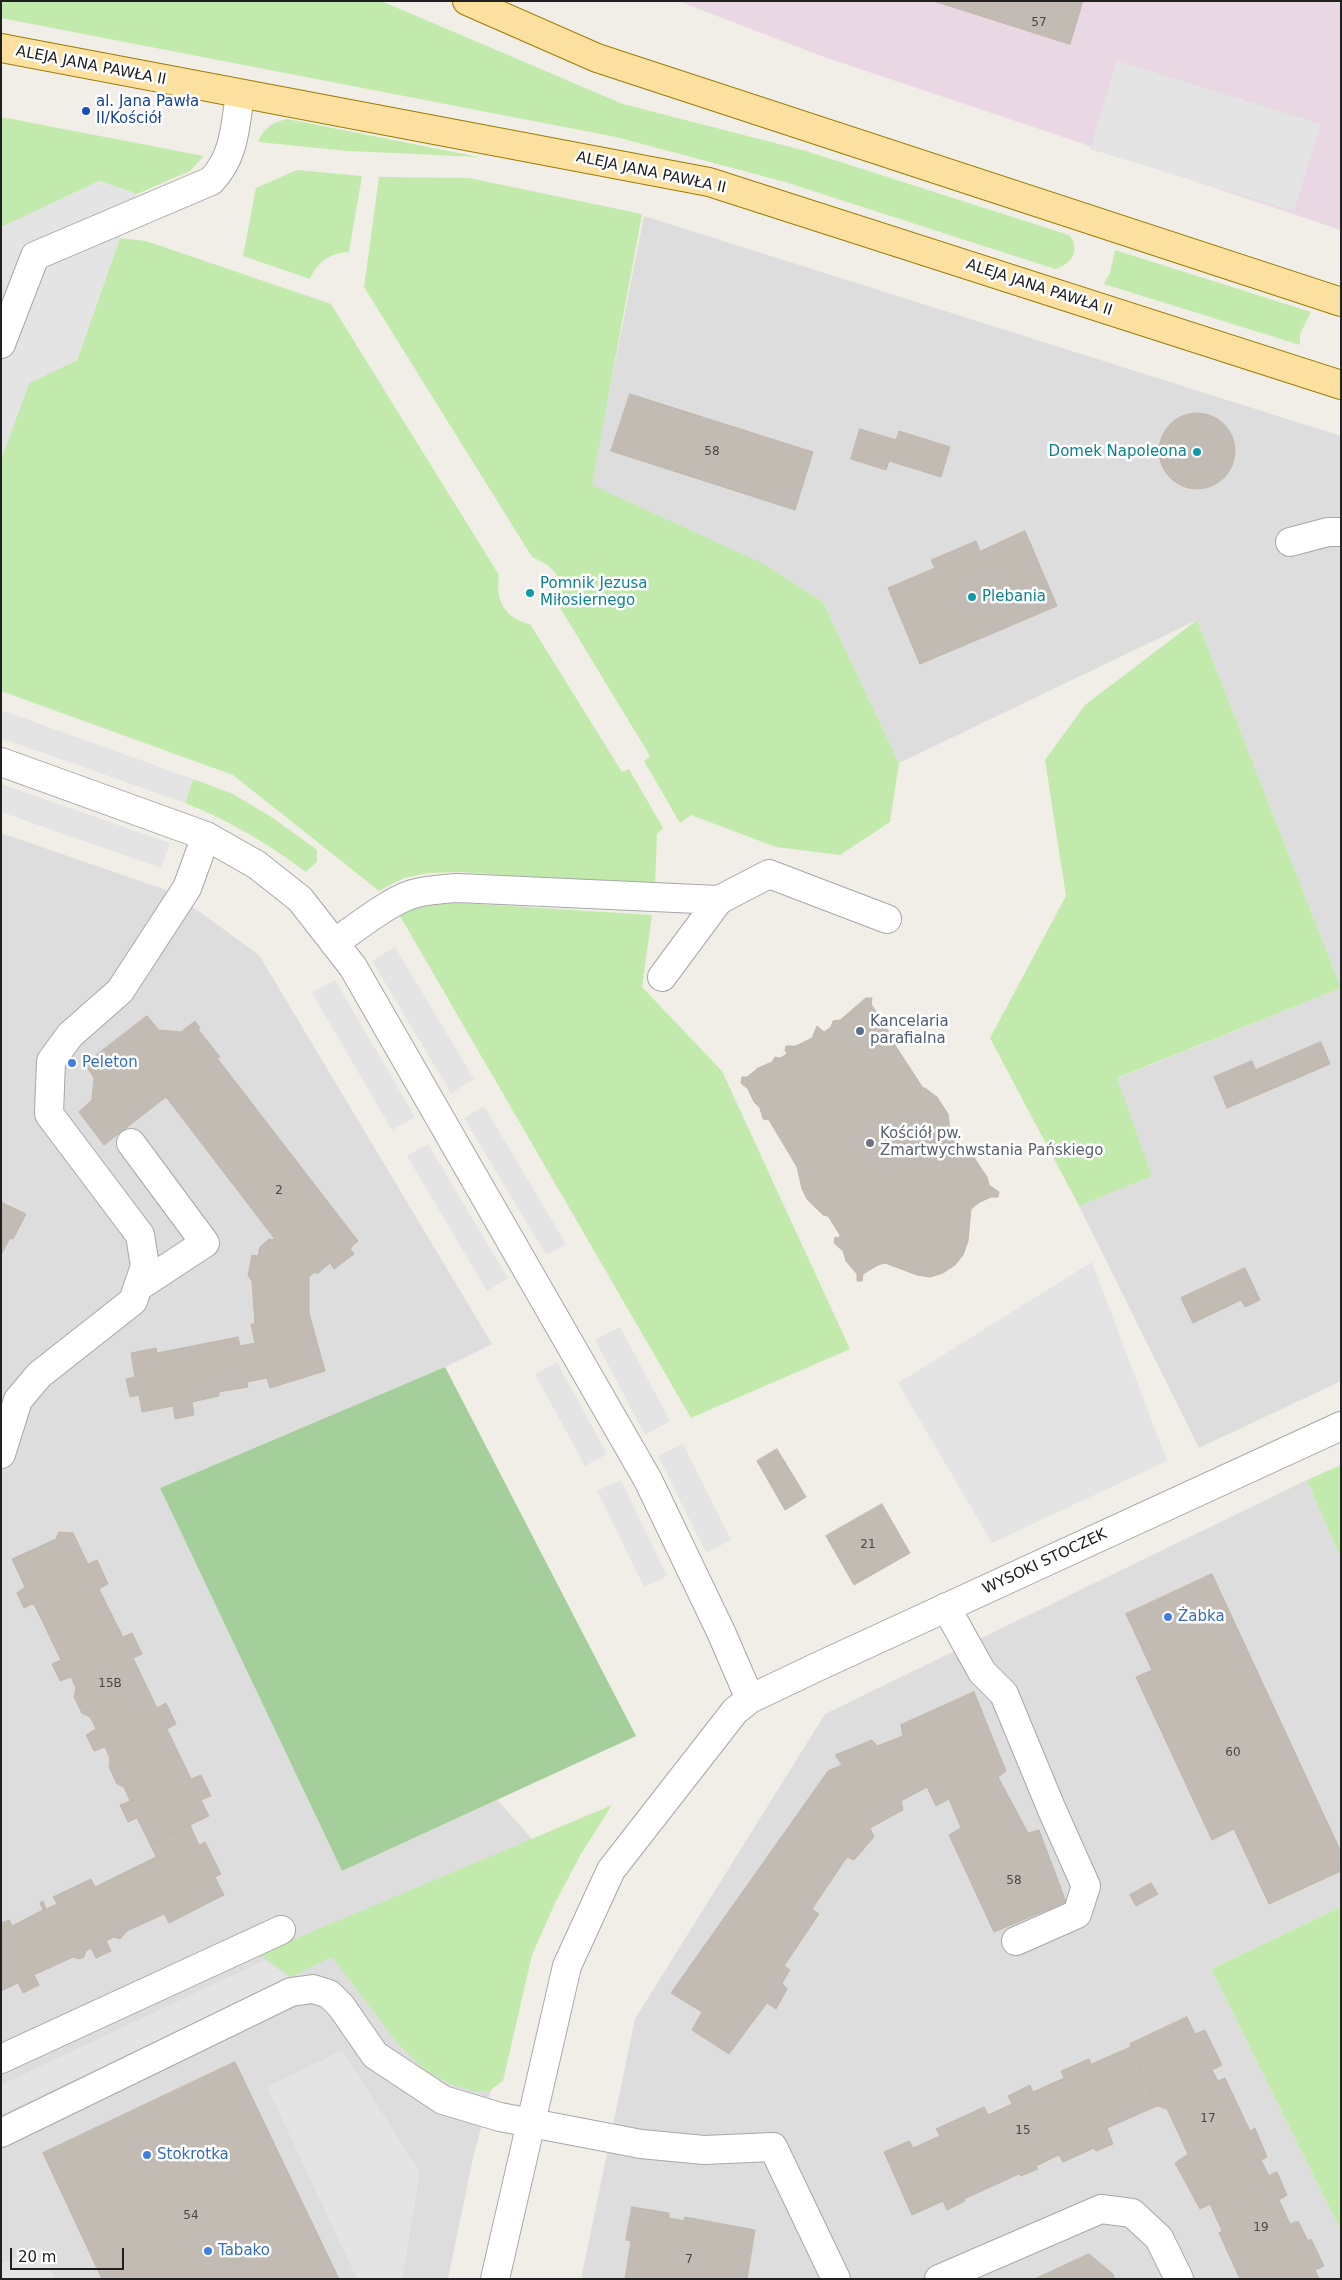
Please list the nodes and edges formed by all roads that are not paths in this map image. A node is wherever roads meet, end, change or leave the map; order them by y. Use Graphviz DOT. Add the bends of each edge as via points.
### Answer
graph roads {
  1 [pos="468,1"];
  2 [pos="1,48"];
  3 [pos="240,94"];
  4 [pos="1341,302"];
  5 [pos="1,344"];
  6 [pos="1341,385"];
  7 [pos="1341,532"];
  8 [pos="1290,542"];
  9 [pos="1,762"];
  10 [pos="206,836"];
  11 [pos="719,900"];
  12 [pos="887,918"];
  13 [pos="334,943"];
  14 [pos="662,977"];
  15 [pos="131,1143"];
  16 [pos="138,1288"];
  17 [pos="1341,1426"];
  18 [pos="1,1454"];
  19 [pos="946,1607"];
  20 [pos="750,1699"];
  21 [pos="281,1930"];
  22 [pos="1016,1941"];
  23 [pos="1,2059"];
  24 [pos="531,2123"];
  25 [pos="1,2132"];
  26 [pos="495,2279"];
  27 [pos="836,2279"];
  28 [pos="939,2279"];
  29 [pos="1179,2279"];
  1 -- 4 [label="main road" via="597,58"];
  2 -- 3 [label="main road, ALEJA JANA PAWŁA II"];
  3 -- 5 [label="street" via="231,149 222,169 211,181 35,256"];
  3 -- 6 [label="main road, ALEJA JANA PAWŁA II" via="709,182"];
  7 -- 8 [label="street" via="1328,532"];
  9 -- 10 [label="street"];
  10 -- 13 [label="street" via="257,865 300,899"];
  10 -- 16 [label="street" via="187,888 120,991 70,1035 51,1060 49,1114 140,1235 145,1266"];
  11 -- 12 [label="street" via="769,874"];
  11 -- 13 [label="street" via="458,888 432,890 410,894"];
  11 -- 14 [label="street"];
  13 -- 20 [label="street" via="353,967 648,1480"];
  15 -- 16 [label="street" via="205,1243"];
  16 -- 18 [label="street" via="133,1301 39,1375 18,1400"];
  17 -- 19 [label="street, WYSOKI STOCZEK"];
  19 -- 20 [label="street, WYSOKI STOCZEK"];
  19 -- 22 [label="street" via="982,1672 1004,1694 1086,1886 1077,1914"];
  20 -- 24 [label="street, WYSOKI STOCZEK" via="722,1725 611,1870 568,1966"];
  21 -- 23 [label="street"];
  24 -- 25 [label="street" via="443,2100 375,2055 341,2006 329,1994 313,1989 291,1992"];
  24 -- 26 [label="street, WYSOKI STOCZEK"];
  24 -- 27 [label="street" via="641,2144 704,2150 773,2147"];
  28 -- 29 [label="street" via="1100,2208 1132,2214 1159,2238"];
}
